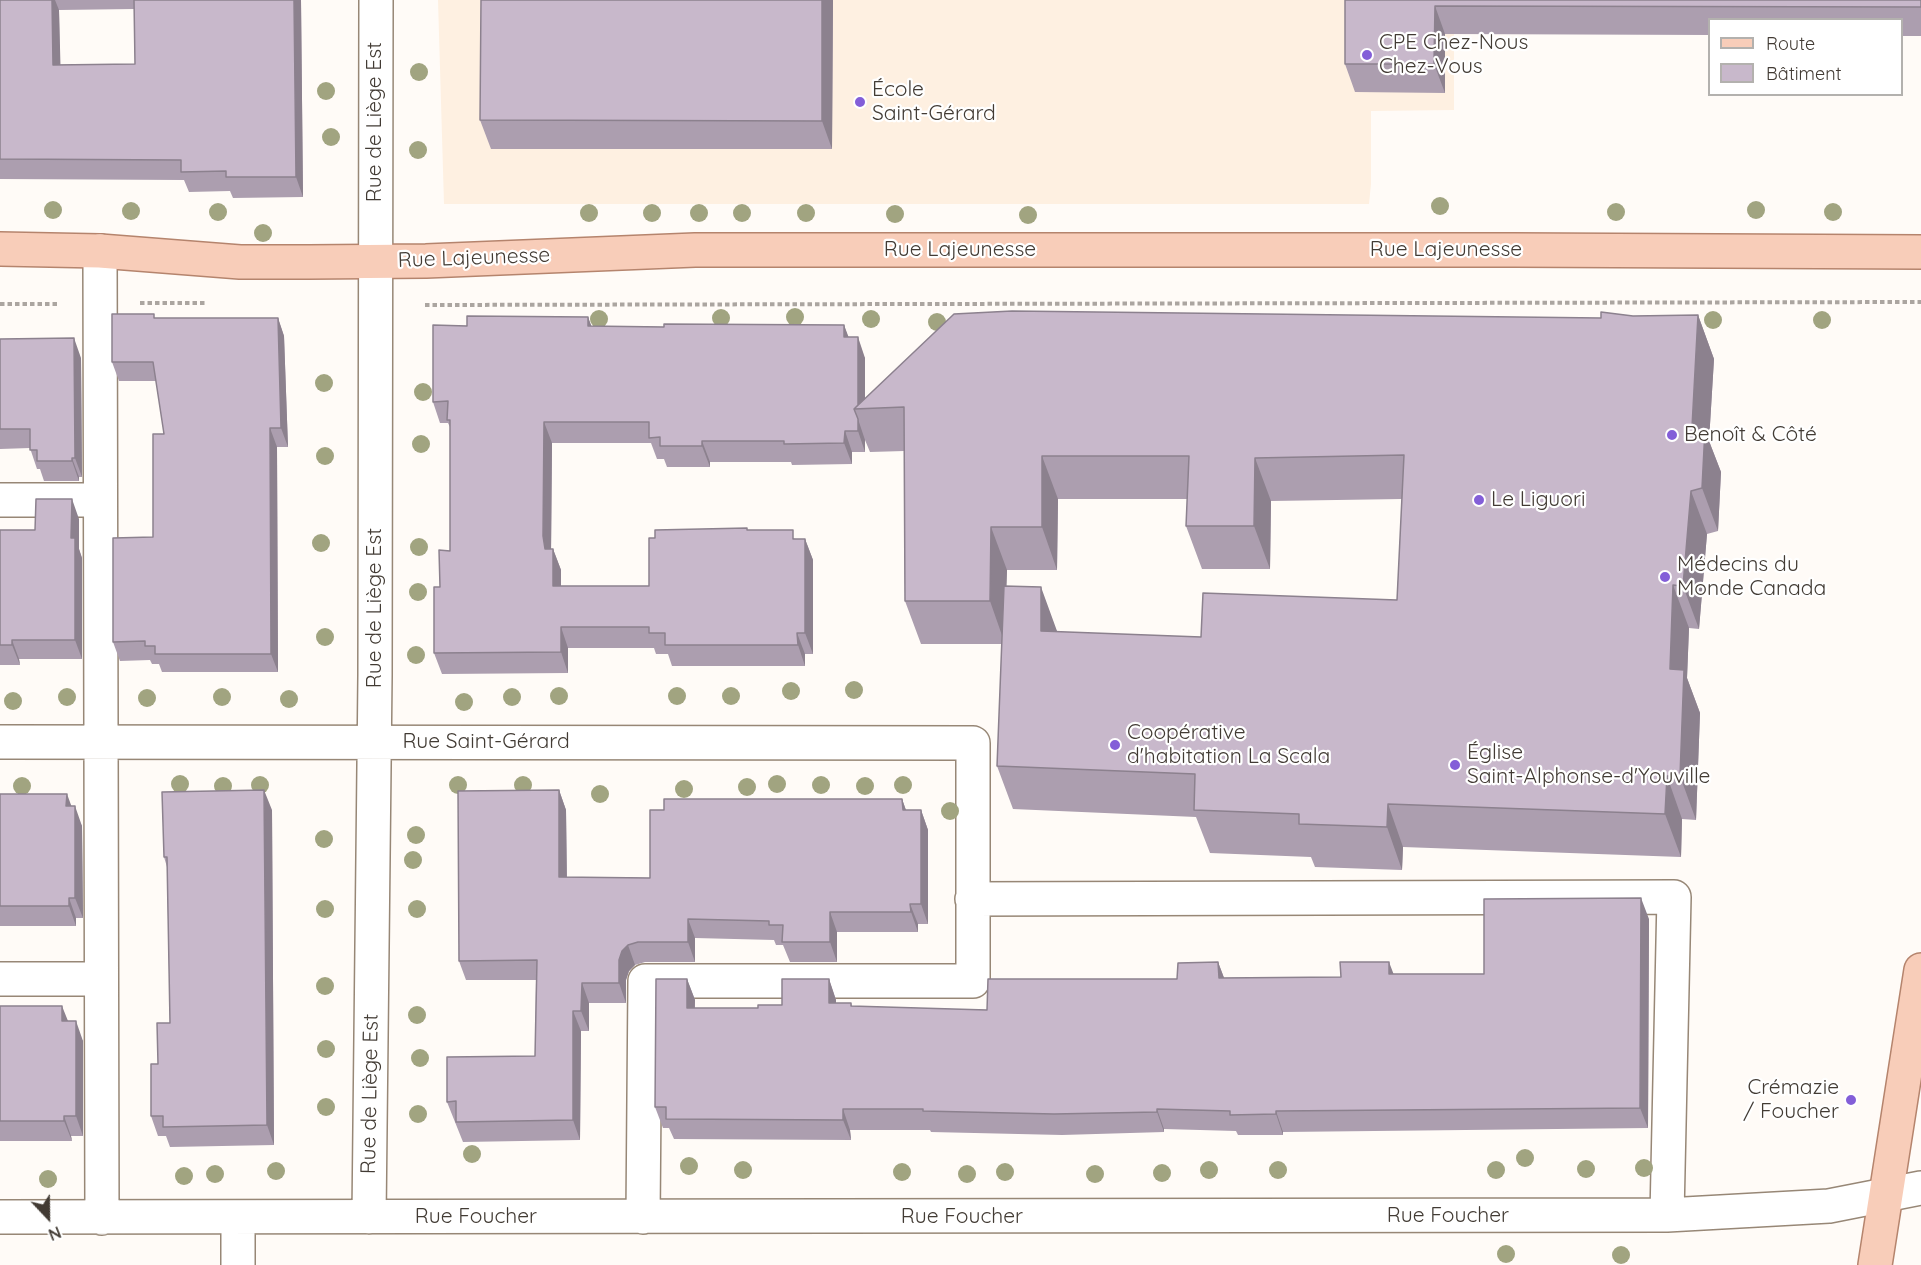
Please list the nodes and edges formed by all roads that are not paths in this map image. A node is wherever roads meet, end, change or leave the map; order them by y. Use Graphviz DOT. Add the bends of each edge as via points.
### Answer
graph roads {
  1 [pos="376,0"];
  2 [pos="0,249"];
  3 [pos="100,251"];
  4 [pos="1921,252"];
  5 [pos="375,261"];
  6 [pos="0,500"];
  7 [pos="100,500"];
  8 [pos="100,741"];
  9 [pos="374,741"];
  10 [pos="0,742"];
  11 [pos="972,898"];
  12 [pos="1921,970"];
  13 [pos="0,979"];
  14 [pos="101,979"];
  15 [pos="1921,1188"];
  16 [pos="1887,1194"];
  17 [pos="1667,1215"];
  18 [pos="238,1217"];
  19 [pos="369,1217"];
  20 [pos="643,1217"];
  21 [pos="0,1218"];
  22 [pos="102,1218"];
  23 [pos="238,1265"];
  24 [pos="1875,1265"];
  1 -- 5 [label="street, Rue de Liège Est"];
  2 -- 3 [label="main road, Rue Lajeunesse"];
  3 -- 5 [label="main road, Rue Lajeunesse" via="240,261"];
  3 -- 7 [label="street"];
  4 -- 5 [label="main road, Rue Lajeunesse" via="695,250"];
  5 -- 9 [label="street, Rue de Liège Est"];
  6 -- 7 [label="street"];
  7 -- 8 [label="street"];
  8 -- 9 [label="street, Rue Saint-Gérard"];
  8 -- 10 [label="street, Rue Saint-Gérard"];
  8 -- 14 [label="street"];
  9 -- 11 [label="street, Rue Saint-Gérard" via="973,743"];
  9 -- 19 [label="street, Rue de Liège Est"];
  11 -- 17 [label="street" via="1674,897"];
  11 -- 20 [label="street" via="973,981 645,981"];
  12 -- 16 [label="main road"];
  13 -- 14 [label="street"];
  14 -- 22 [label="street"];
  15 -- 16 [label="street, Rue Foucher"];
  16 -- 17 [label="street, Rue Foucher" via="1829,1206"];
  16 -- 24 [label="main road"];
  17 -- 20 [label="street, Rue Foucher"];
  18 -- 19 [label="street, Rue Foucher"];
  18 -- 22 [label="street, Rue Foucher"];
  18 -- 23 [label="street"];
  19 -- 20 [label="street, Rue Foucher"];
  21 -- 22 [label="street, Rue Foucher"];
}
